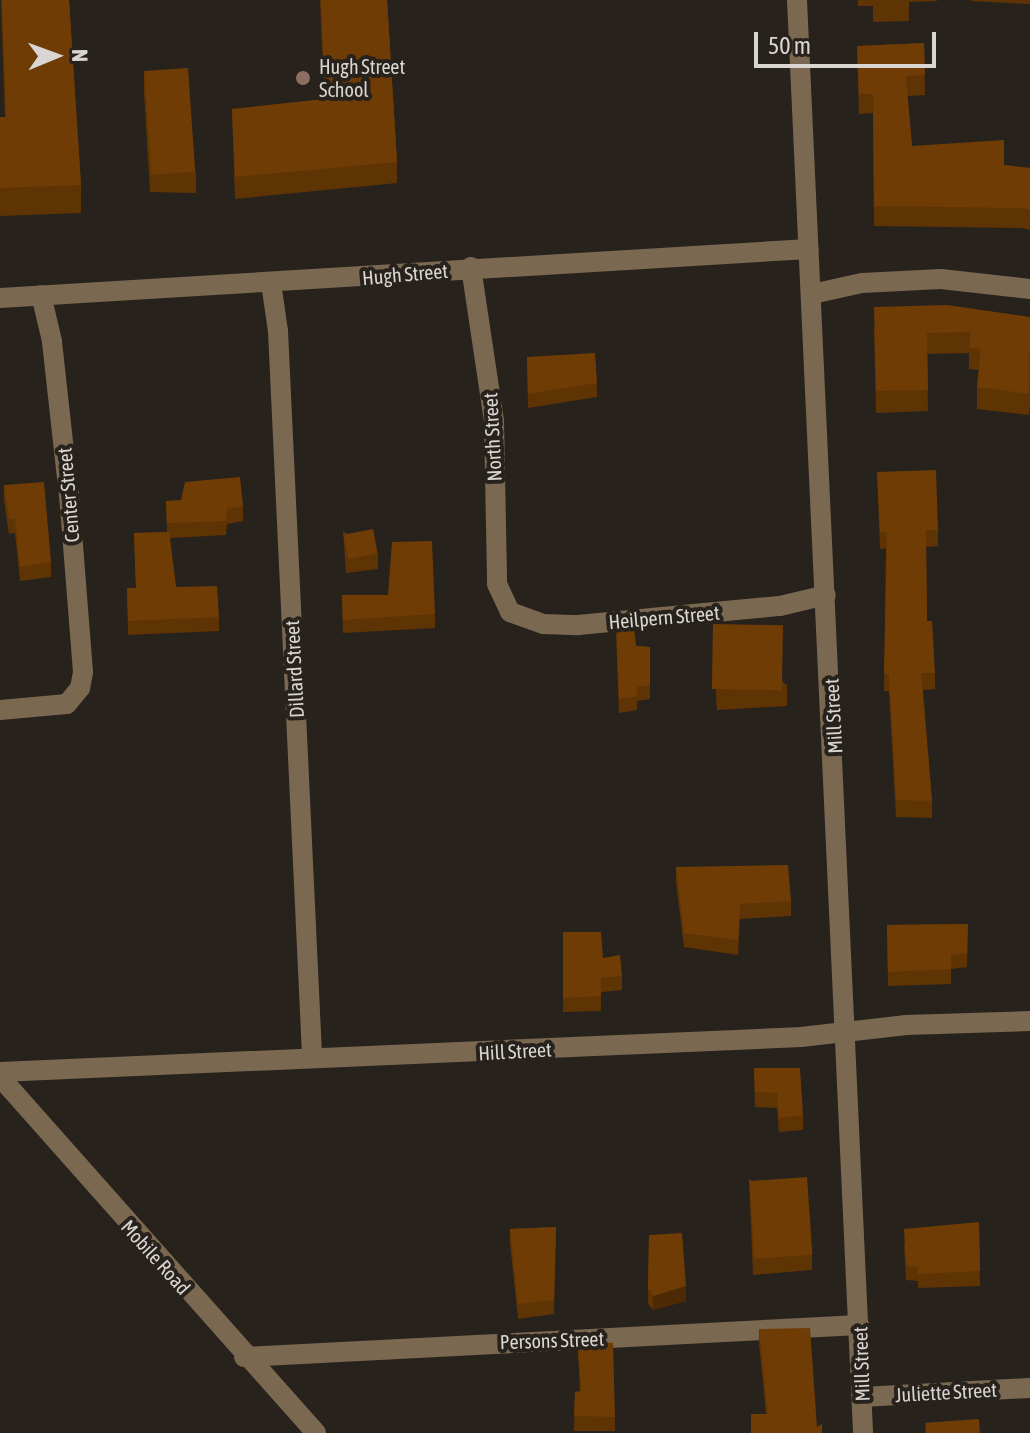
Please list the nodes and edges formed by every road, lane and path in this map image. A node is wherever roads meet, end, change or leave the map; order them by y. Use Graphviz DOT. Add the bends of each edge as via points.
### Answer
graph roads {
  1 [pos="797,0"];
  2 [pos="809,249"];
  3 [pos="471,267"];
  4 [pos="271,283"];
  5 [pos="1030,289"];
  6 [pos="812,294"];
  7 [pos="41,295"];
  8 [pos="0,298"];
  9 [pos="826,595"];
  10 [pos="505,607"];
  11 [pos="0,710"];
  12 [pos="1030,1021"];
  13 [pos="848,1032"];
  14 [pos="312,1056"];
  15 [pos="0,1075"];
  16 [pos="859,1325"];
  17 [pos="244,1357"];
  18 [pos="1030,1388"];
  19 [pos="862,1397"];
  20 [pos="316,1433"];
  21 [pos="863,1433"];
  1 -- 2 [label="street, Mill Street"];
  2 -- 3 [label="street, Hugh Street"];
  2 -- 6 [label="street, Mill Street"];
  3 -- 4 [label="street, Hugh Street"];
  3 -- 10 [label="street, North Street" via="494,421 497,584"];
  4 -- 7 [label="street, Hugh Street"];
  4 -- 14 [label="street, Dillard Street" via="278,331"];
  5 -- 6 [label="street" via="941,279 862,283"];
  6 -- 9 [label="street, Mill Street"];
  7 -- 8 [label="street, Hugh Street"];
  7 -- 11 [label="street, Center Street" via="52,341 83,672 76,695 56,709"];
  9 -- 10 [label="street, Heilpern Street" via="780,606 578,625 524,620"];
  9 -- 13 [label="street, Mill Street"];
  12 -- 13 [label="street, Hill Street"];
  13 -- 14 [label="street, Hill Street" via="371,1058"];
  13 -- 16 [label="street, Mill Street"];
  14 -- 15 [label="street, Hill Street"];
  15 -- 17 [label="street, Mobile Road"];
  16 -- 17 [label="street, Persons Street"];
  16 -- 19 [label="street, Mill Street"];
  17 -- 20 [label="street, Mobile Road"];
  18 -- 19 [label="street, Juliette Street"];
  19 -- 21 [label="street, Mill Street"];
}
